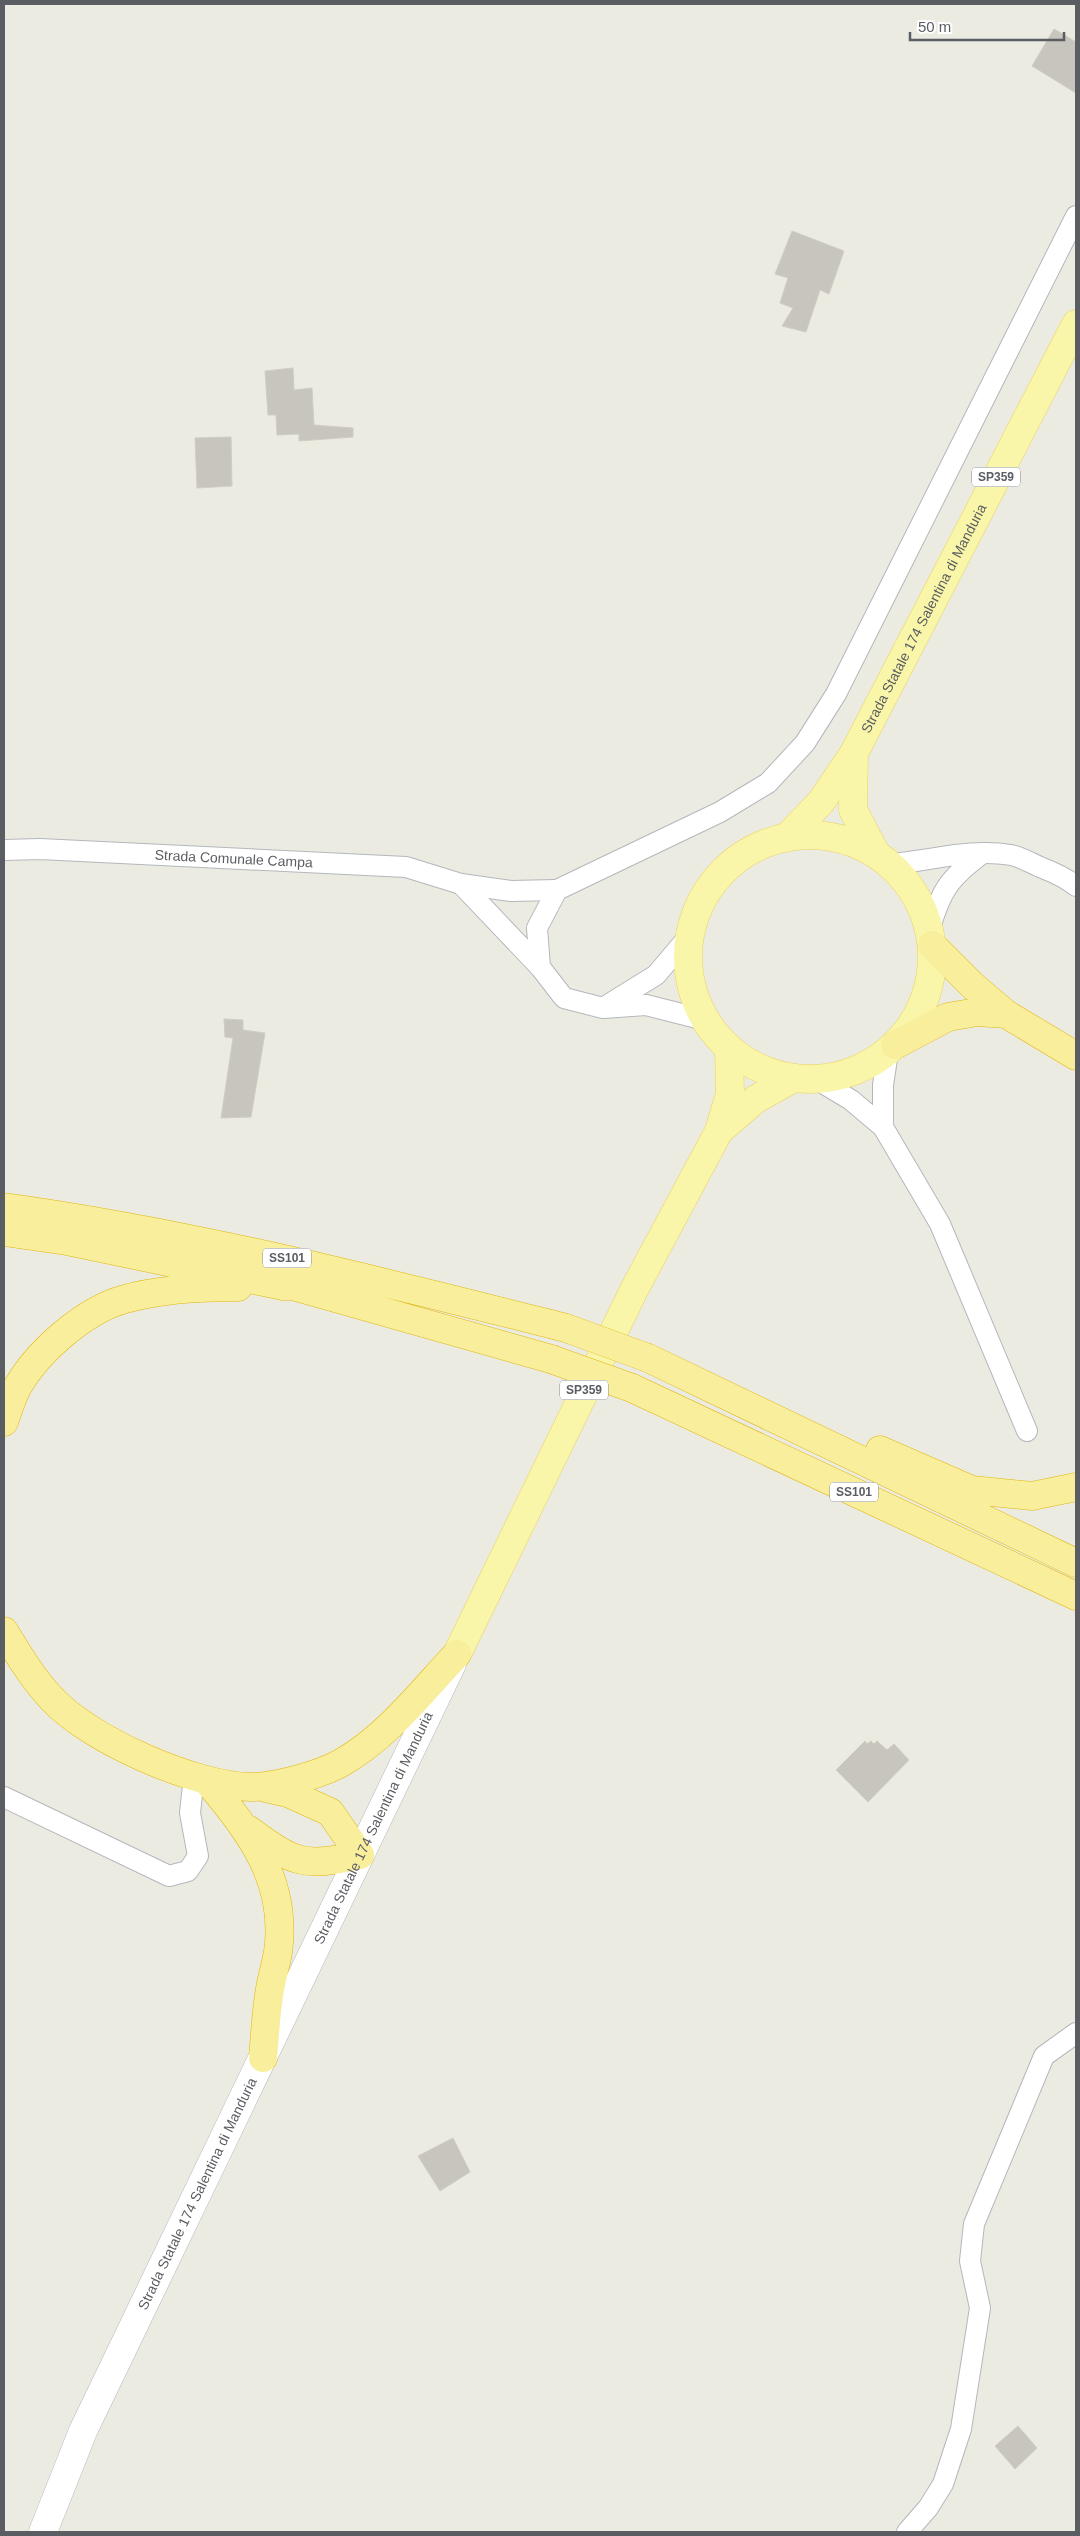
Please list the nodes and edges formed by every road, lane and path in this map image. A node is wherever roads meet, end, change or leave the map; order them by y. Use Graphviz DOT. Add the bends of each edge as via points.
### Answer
graph roads {
  1 [pos="1076,216"];
  2 [pos="1076,324"];
  3 [pos="854,753"];
  4 [pos="788,836"];
  5 [pos="4,850"];
  6 [pos="983,853"];
  7 [pos="883,859"];
  8 [pos="461,884"];
  9 [pos="1076,886"];
  10 [pos="557,890"];
  11 [pos="689,936"];
  12 [pos="930,938"];
  13 [pos="540,968"];
  14 [pos="603,1008"];
  15 [pos="1006,1014"];
  16 [pos="706,1020"];
  17 [pos="729,1048"];
  18 [pos="891,1048"];
  19 [pos="1076,1056"];
  20 [pos="805,1079"];
  21 [pos="883,1127"];
  22 [pos="719,1131"];
  23 [pos="4,1207"];
  24 [pos="4,1232"];
  25 [pos="283,1286"];
  26 [pos="4,1422"];
  27 [pos="1026,1431"];
  28 [pos="808,1435"];
  29 [pos="1076,1487"];
  30 [pos="1076,1563"];
  31 [pos="1076,1596"];
  32 [pos="4,1631"];
  33 [pos="457,1654"];
  34 [pos="201,1779"];
  35 [pos="258,1786"];
  36 [pos="4,1797"];
  37 [pos="246,1828"];
  38 [pos="360,1855"];
  39 [pos="1076,2032"];
  40 [pos="264,2058"];
  41 [pos="43,2532"];
  42 [pos="907,2532"];
  1 -- 10 [label="street" via="836,694 805,742 768,783 720,812"];
  2 -- 3 [label="main road, Strada Statale 174 Salentina di Manduria / SP359"];
  3 -- 4 [label="main road, Strada Statale 174 Salentina di Manduria / SP359" via="821,802"];
  3 -- 7 [label="main road, Strada Statale 174 Salentina di Manduria / SP359" via="853,810"];
  4 -- 7 [label="main road" via="818,834 848,840"];
  4 -- 11 [label="main road" via="760,845 734,860 713,882 698,907"];
  5 -- 8 [label="street, Strada Comunale Campa" via="40,849 406,867"];
  6 -- 7 [label="street" via="947,855 922,861"];
  6 -- 9 [label="street" via="1012,856 1065,877"];
  6 -- 12 [label="street" via="960,870 938,899"];
  7 -- 12 [label="main road" via="911,888 922,908"];
  8 -- 10 [label="street, Strada Comunale Campa" via="511,891"];
  8 -- 13 [label="street"];
  10 -- 13 [label="street" via="537,928"];
  11 -- 14 [label="street" via="656,975"];
  11 -- 16 [label="main road" via="688,965 694,993"];
  12 -- 15 [label="highway" via="972,985"];
  12 -- 18 [label="main road" via="932,967 928,989 909,1028"];
  13 -- 14 [label="street" via="564,998"];
  14 -- 16 [label="street" via="646,1005"];
  15 -- 18 [label="highway" via="977,1012 948,1017"];
  15 -- 19 [label="highway"];
  16 -- 17 [label="main road"];
  17 -- 20 [label="main road" via="759,1068"];
  17 -- 22 [label="main road, Strada Statale 174 Salentina di Manduria / SP359" via="730,1094"];
  18 -- 20 [label="main road" via="866,1066 842,1075"];
  18 -- 21 [label="street" via="883,1085"];
  20 -- 21 [label="street" via="851,1100"];
  20 -- 22 [label="main road, Strada Statale 174 Salentina di Manduria / SP359" via="756,1100"];
  21 -- 27 [label="street" via="940,1224"];
  22 -- 33 [label="main road, Strada Statale 174 Salentina di Manduria / SP359" via="634,1290"];
  23 -- 28 [label="highway, SS101, bridge" via="290,1259 566,1328 648,1358"];
  24 -- 25 [label="highway, SS101" via="68,1241"];
  25 -- 26 [label="highway" via="209,1287 152,1294 124,1299 97,1311 50,1344 18,1386"];
  25 -- 31 [label="highway, SS101, bridge" via="293,1286 551,1359 632,1388"];
  28 -- 29 [label="highway" via="884,1451 972,1490 1032,1496"];
  28 -- 30 [label="highway, SS101"];
  32 -- 34 [label="highway" via="53,1700 90,1728 148,1759"];
  33 -- 35 [label="highway" via="375,1741 310,1777"];
  33 -- 38 [label="main road, Strada Statale 174 Salentina di Manduria / SP359"];
  34 -- 35 [label="highway"];
  34 -- 36 [label="street" via="190,1813 198,1856 188,1871 169,1876"];
  34 -- 37 [label="highway"];
  35 -- 38 [label="highway" via="288,1793 330,1812"];
  37 -- 38 [label="highway" via="299,1861 326,1862"];
  37 -- 40 [label="highway" via="268,1871 278,1905 278,1951 270,1990"];
  38 -- 40 [label="main road, Strada Statale 174 Salentina di Manduria / SP359"];
  39 -- 42 [label="street" via="1044,2056 974,2224 970,2260 980,2308 961,2428 943,2484"];
  40 -- 41 [label="main road, Strada Statale 174 Salentina di Manduria / SP359" via="83,2431"];
}
